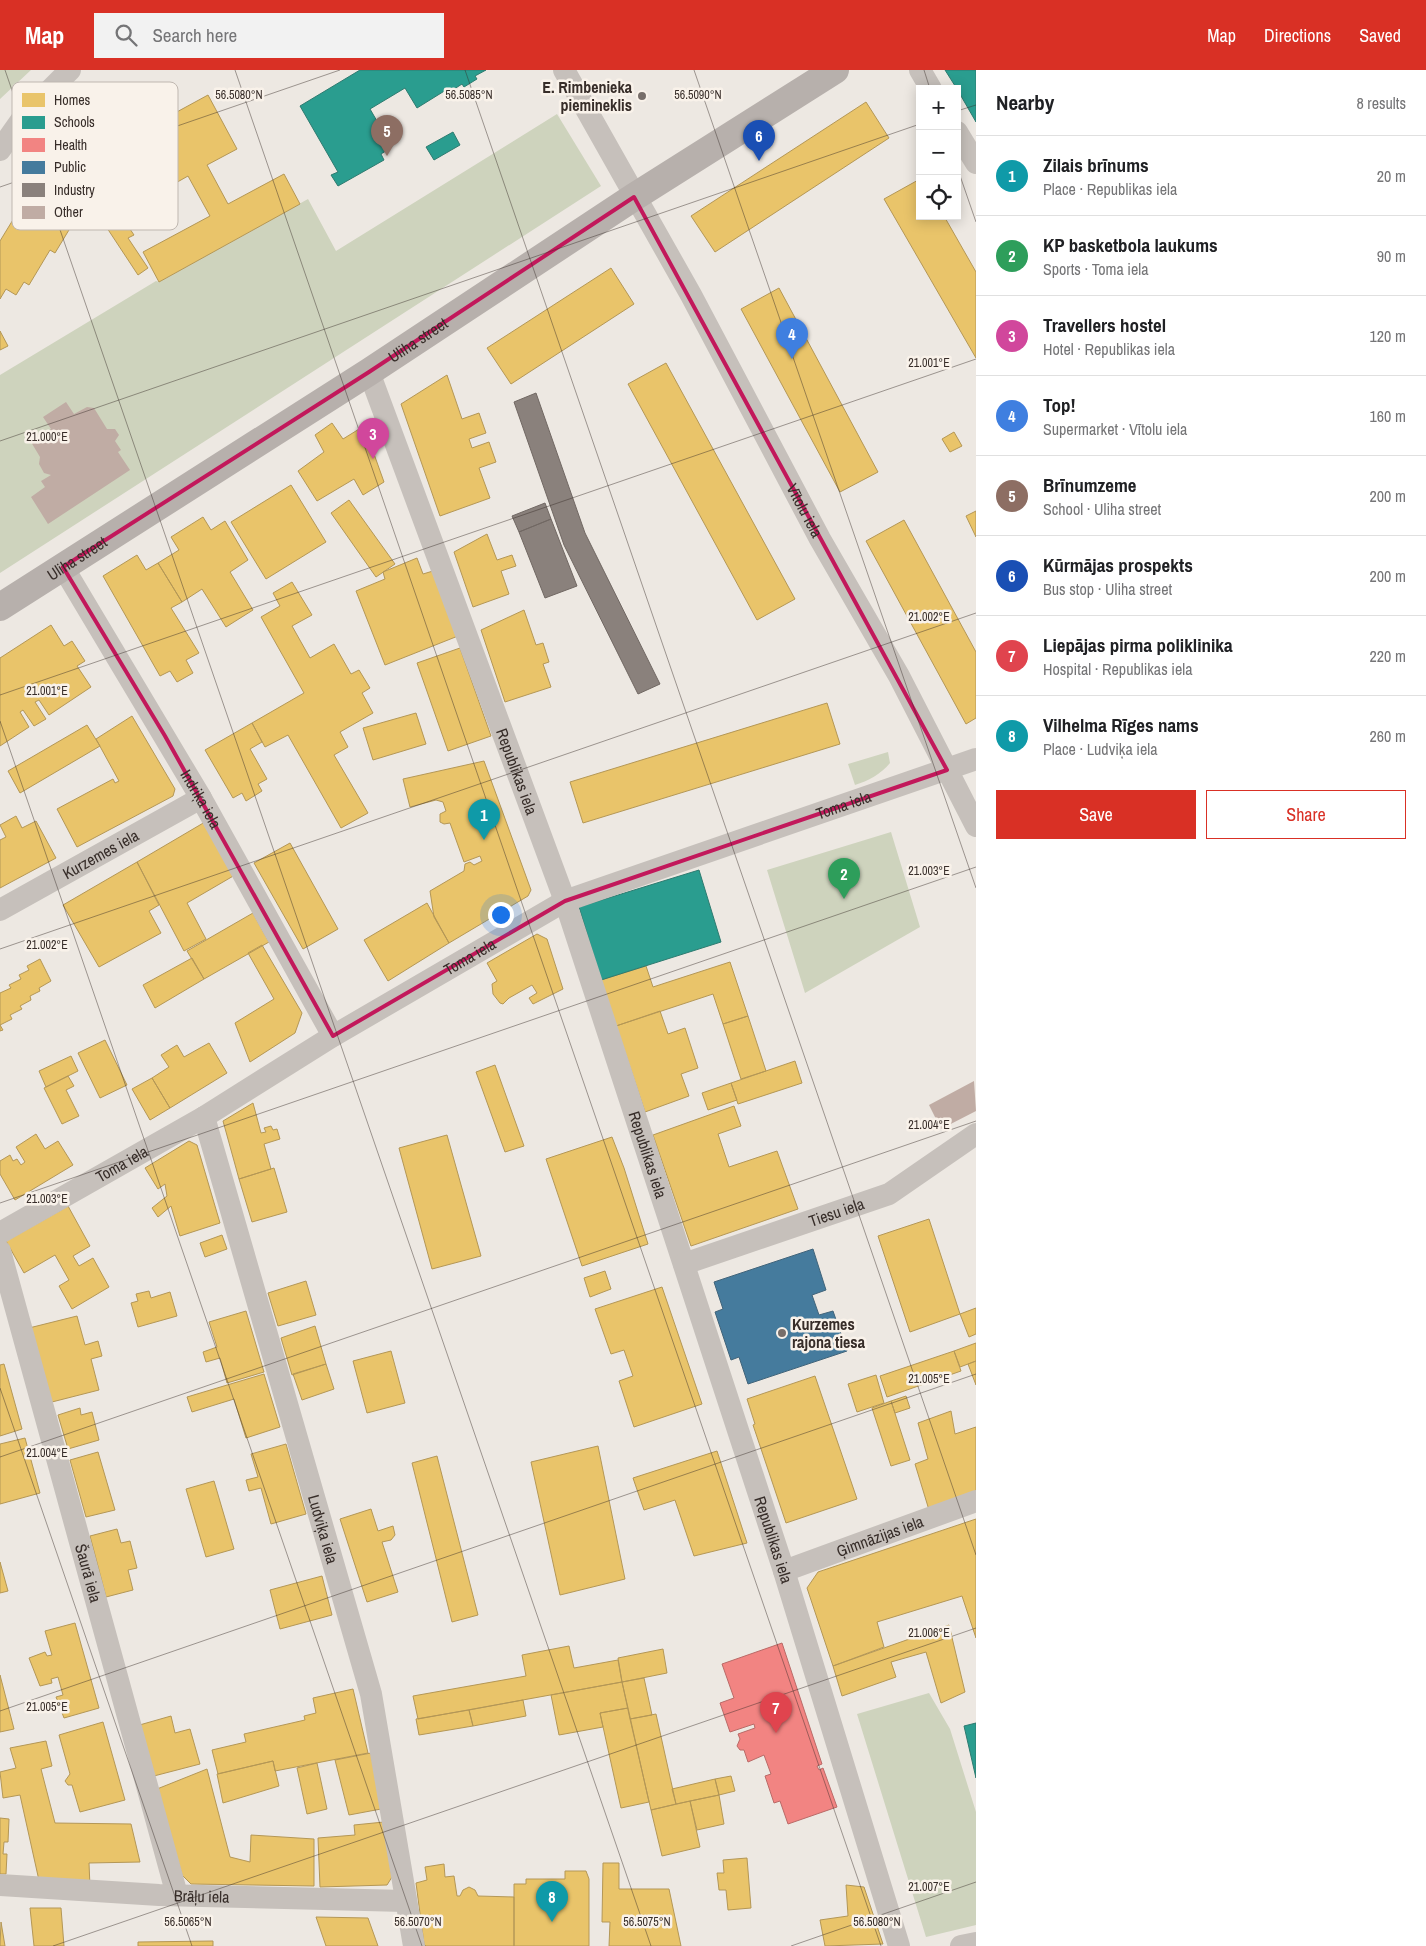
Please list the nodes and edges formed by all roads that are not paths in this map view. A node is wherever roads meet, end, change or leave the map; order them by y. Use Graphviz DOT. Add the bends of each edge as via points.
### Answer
graph roads {
  1 [pos="70,70"];
  2 [pos="564,70"];
  3 [pos="835,70"];
  4 [pos="920,70"];
  5 [pos="58,82"];
  6 [pos="929,85"];
  7 [pos="12,133"];
  8 [pos="961,139"];
  9 [pos="0,150"];
  10 [pos="976,163"];
  11 [pos="634,197"];
  12 [pos="369,372"];
  13 [pos="63,567"];
  14 [pos="0,607"];
  15 [pos="976,759"];
  16 [pos="947,770"];
  17 [pos="201,798"];
  18 [pos="976,826"];
  19 [pos="565,901"];
  20 [pos="0,910"];
  21 [pos="332,1036"];
  22 [pos="204,1117"];
  23 [pos="976,1134"];
  24 [pos="0,1233"];
  25 [pos="0,1251"];
  26 [pos="684,1264"];
  27 [pos="976,1501"];
  28 [pos="784,1571"];
  29 [pos="0,1885"];
  30 [pos="177,1896"];
  31 [pos="406,1901"];
  32 [pos="976,1943"];
  33 [pos="414,1946"];
  34 [pos="898,1946"];
  35 [pos="962,1946"];
  1 -- 5 [label="street"];
  2 -- 11 [label="street, Vītolu iela"];
  3 -- 11 [label="main road, Uliha street"];
  4 -- 6 [label="street"];
  7 -- 9 [label="street"];
  8 -- 10 [label="street"];
  11 -- 12 [label="main road, Uliha street"];
  11 -- 16 [label="street, Vītolu iela" via="691,295"];
  12 -- 13 [label="main road, Uliha street"];
  12 -- 19 [label="street, Republikas iela"];
  13 -- 14 [label="main road, Uliha street"];
  13 -- 17 [label="street, Indriķa iela"];
  15 -- 16 [label="street, Toma iela"];
  16 -- 18 [label="street, Vītolu iela"];
  16 -- 19 [label="street, Toma iela"];
  17 -- 20 [label="street, Kurzemes iela"];
  17 -- 21 [label="street, Indriķa iela"];
  19 -- 21 [label="street, Toma iela"];
  19 -- 26 [label="street, Republikas iela"];
  21 -- 22 [label="street, Toma iela"];
  22 -- 24 [label="street, Toma iela"];
  22 -- 31 [label="street, Ludviķa iela" via="371,1694"];
  23 -- 26 [label="street, Tiesu iela" via="889,1194"];
  25 -- 30 [label="street, Šaurā iela"];
  26 -- 28 [label="street, Republikas iela"];
  27 -- 28 [label="street, Ģimnāzijas iela"];
  28 -- 34 [label="street, Republikas iela"];
  29 -- 30 [label="street, Brāļu iela"];
  30 -- 31 [label="street, Brāļu iela"];
  31 -- 33 [label="street, Ludviķa iela"];
  32 -- 35 [label="street"];
}
